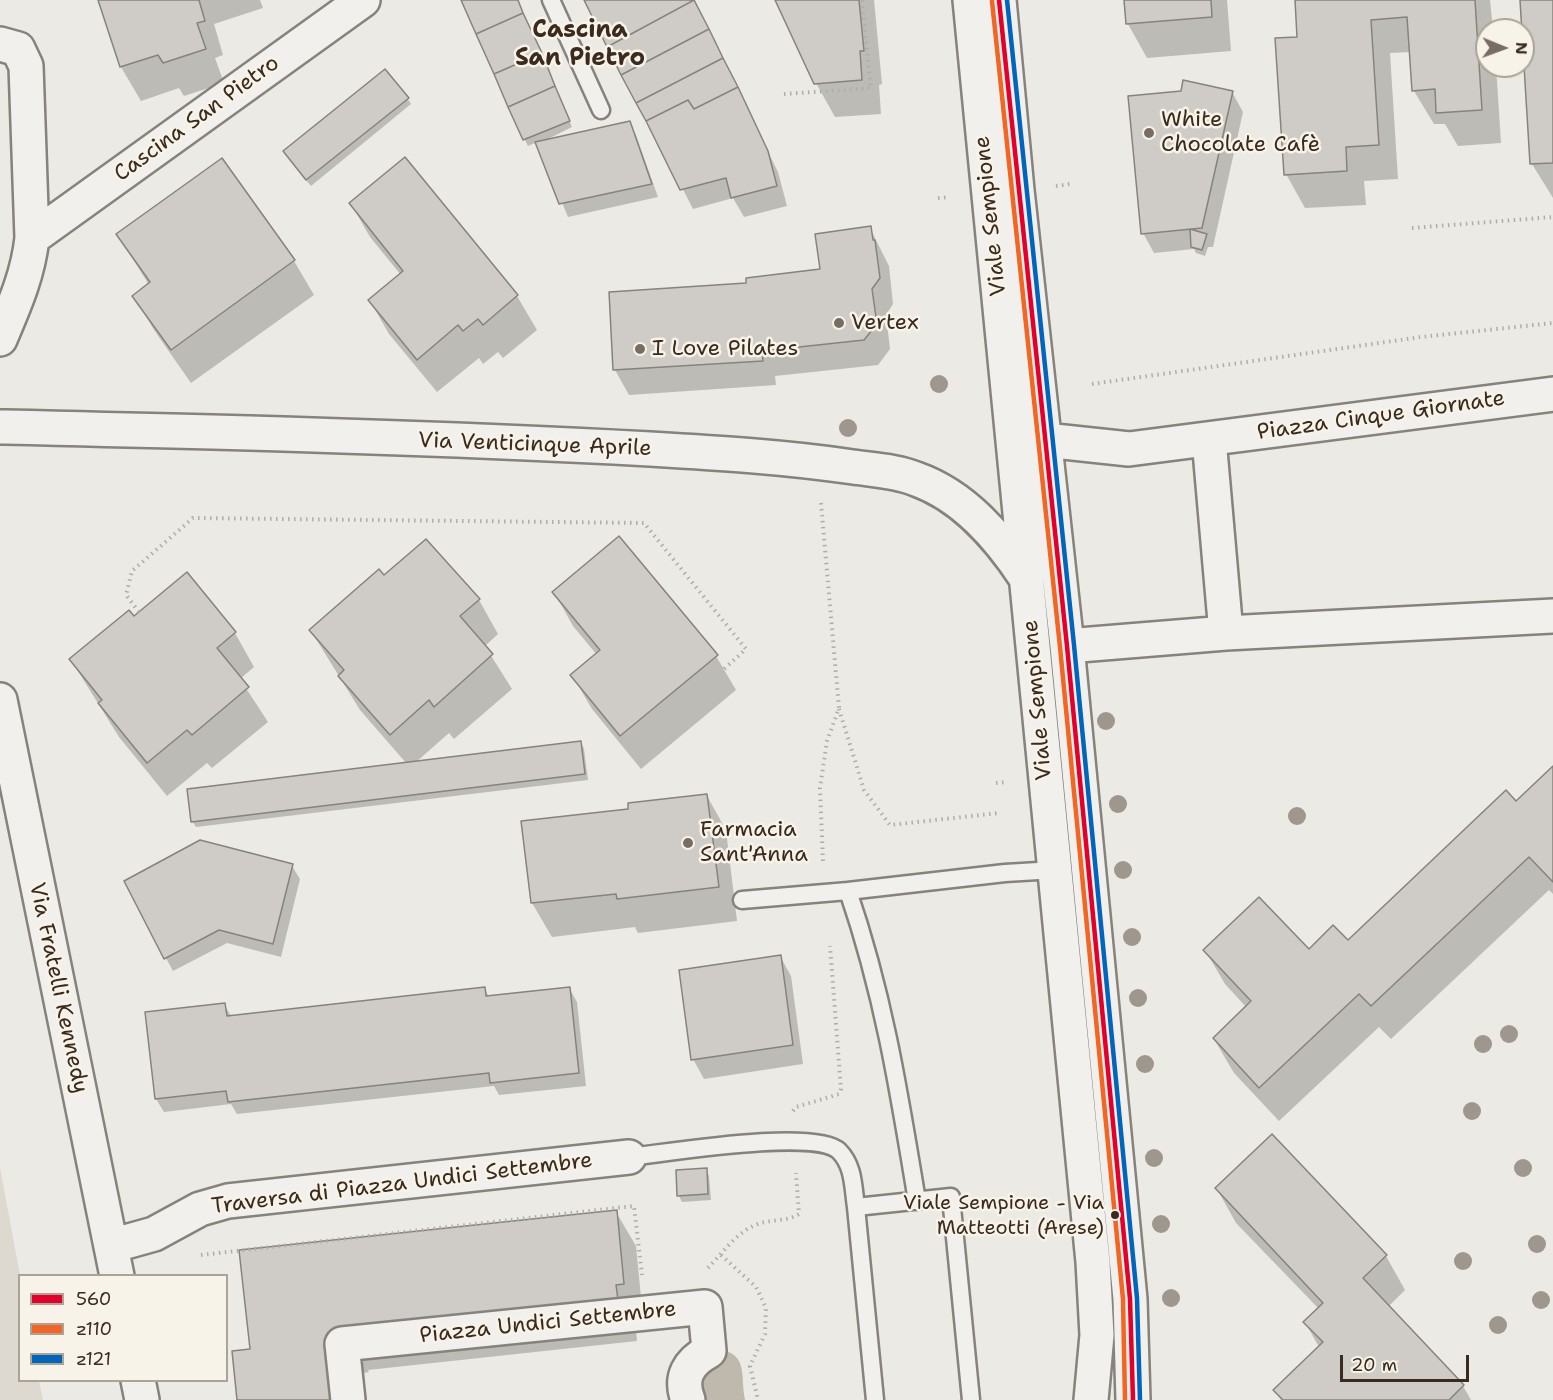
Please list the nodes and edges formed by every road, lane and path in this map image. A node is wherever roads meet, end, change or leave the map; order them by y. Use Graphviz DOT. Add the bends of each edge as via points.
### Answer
graph roads {
  1 [pos="363,0"];
  2 [pos="551,0"];
  3 [pos="862,0"];
  4 [pos="970,0"];
  5 [pos="999,0"];
  6 [pos="0,44"];
  7 [pos="784,94"];
  8 [pos="601,110"];
  9 [pos="1070,184"];
  10 [pos="1053,186"];
  11 [pos="1553,217"];
  12 [pos="1412,228"];
  13 [pos="32,238"];
  14 [pos="1553,323"];
  15 [pos="0,339"];
  16 [pos="1092,384"];
  17 [pos="1553,394"];
  18 [pos="0,427"];
  19 [pos="1209,439"];
  20 [pos="1045,440"];
  21 [pos="821,501"];
  22 [pos="1027,579"];
  23 [pos="139,612"];
  24 [pos="1553,616"];
  25 [pos="1226,633"];
  26 [pos="1067,646"];
  27 [pos="724,669"];
  28 [pos="0,700"];
  29 [pos="839,708"];
  30 [pos="1008,782"];
  31 [pos="996,783"];
  32 [pos="999,813"];
  33 [pos="1055,870"];
  34 [pos="848,891"];
  35 [pos="825,893"];
  36 [pos="742,900"];
  37 [pos="793,1140"];
  38 [pos="629,1157"];
  39 [pos="917,1201"];
  40 [pos="856,1207"];
  41 [pos="721,1255"];
  42 [pos="193,1256"];
  43 [pos="114,1261"];
  44 [pos="701,1274"];
  45 [pos="643,1285"];
  46 [pos="138,1382"];
  47 [pos="142,1400"];
  48 [pos="348,1400"];
  49 [pos="688,1400"];
  50 [pos="758,1400"];
  51 [pos="875,1400"];
  52 [pos="971,1400"];
  53 [pos="1091,1400"];
  54 [pos="1133,1400"];
  1 -- 13 [label="street, Cascina San Pietro"];
  2 -- 8 [label="lane"];
  3 -- 7 [label="path" via="871,88"];
  4 -- 22 [label="street, Viale Sempione"];
  5 -- 20 [label="street, Viale Sempione"];
  6 -- 13 [label="street" via="18,50 26,66"];
  9 -- 10 [label="path"];
  11 -- 12 [label="path"];
  13 -- 15 [label="street" via="29,265"];
  14 -- 16 [label="path" via="1421,337"];
  17 -- 19 [label="street, Piazza Cinque Giornate"];
  18 -- 22 [label="street, Via Venticinque Aprile" via="576,445 829,463 915,478 933,486 984,524 1004,544"];
  19 -- 20 [label="street, Piazza Cinque Giornate" via="1129,449"];
  19 -- 25 [label="street"];
  20 -- 26 [label="street, Viale Sempione"];
  21 -- 29 [label="path"];
  22 -- 33 [label="street, Viale Sempione"];
  23 -- 27 [label="path" via="126,595 132,571 194,518 644,523 746,649"];
  24 -- 25 [label="street"];
  25 -- 26 [label="street"];
  26 -- 54 [label="street, Viale Sempione" via="1130,1299"];
  28 -- 43 [label="street, Via Fratelli Kennedy"];
  29 -- 32 [label="path" via="864,790 890,825"];
  29 -- 35 [label="path" via="826,741 820,788"];
  30 -- 31 [label="path"];
  33 -- 34 [label="lane"];
  33 -- 53 [label="street, Viale Sempione" via="1093,1262 1097,1335"];
  34 -- 35 [label="lane"];
  34 -- 39 [label="lane" via="884,1012"];
  35 -- 36 [label="lane"];
  35 -- 37 [label="path" via="841,1089 835,1096 796,1107"];
  37 -- 38 [label="lane"];
  37 -- 40 [label="lane" via="822,1143 838,1150 852,1173"];
  37 -- 41 [label="path" via="799,1214 754,1225"];
  38 -- 43 [label="street, Traversa di Piazza Undici Settembre" via="228,1201 200,1209"];
  39 -- 40 [label="lane"];
  39 -- 52 [label="lane" via="951,1197"];
  40 -- 51 [label="lane"];
  41 -- 44 [label="path"];
  41 -- 50 [label="path" via="756,1287 766,1308 765,1334 750,1366"];
  42 -- 45 [label="path" via="634,1206"];
  46 -- 47 [label="street"];
  48 -- 49 [label="street, Piazza Undici Settembre" via="342,1344 705,1307 709,1351 689,1366 684,1383"];
}
